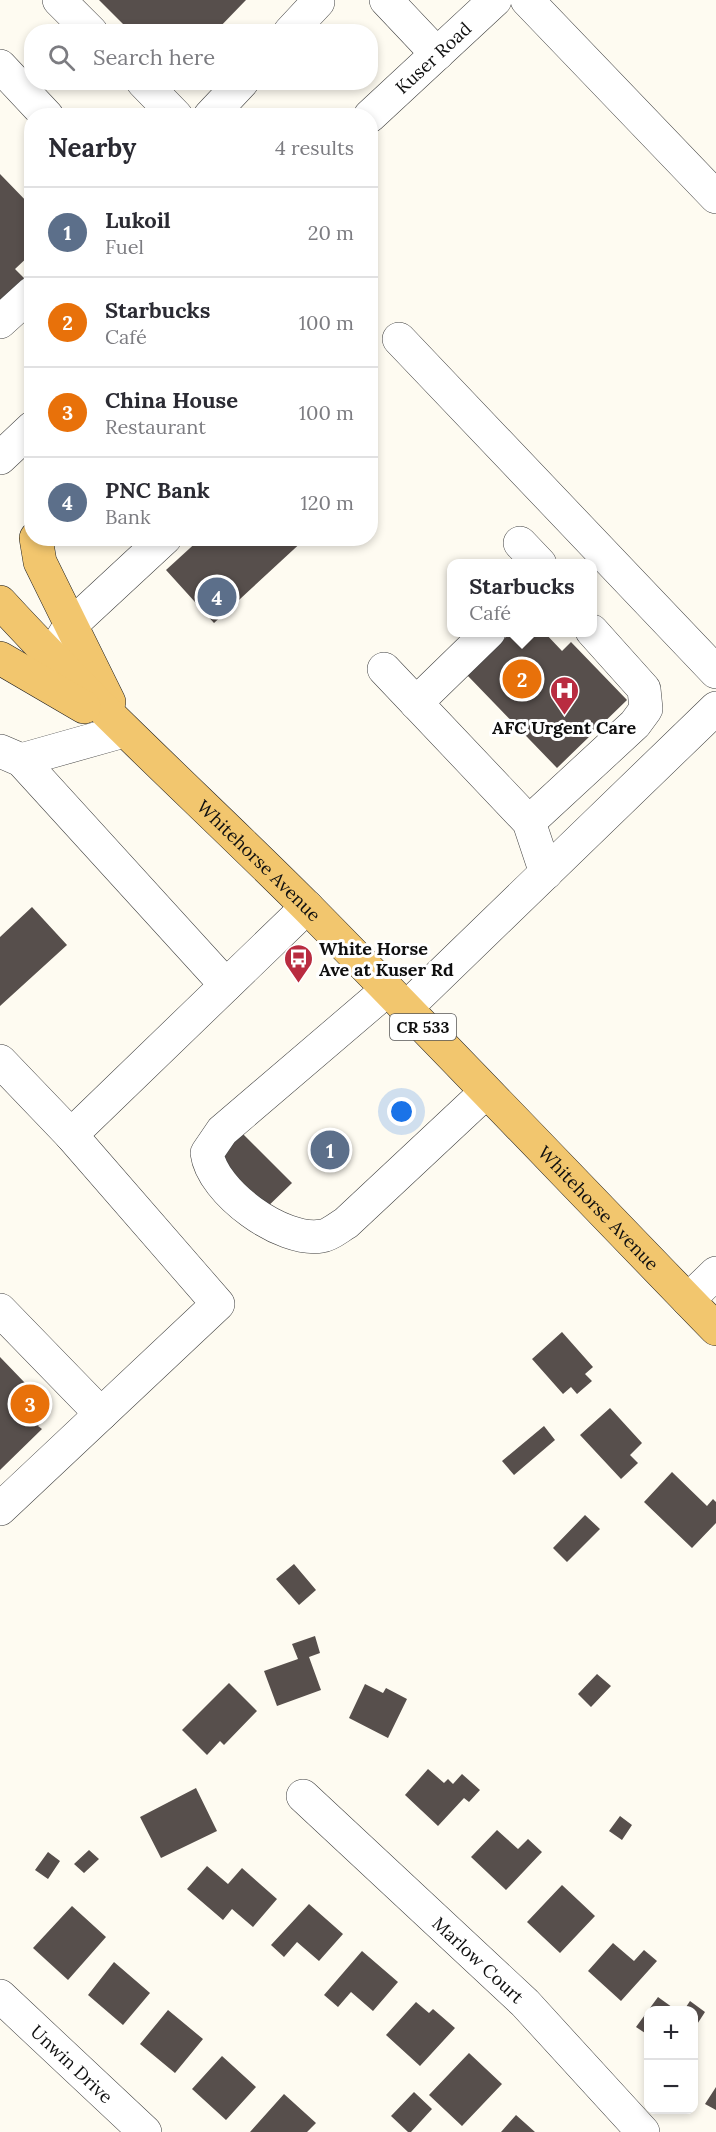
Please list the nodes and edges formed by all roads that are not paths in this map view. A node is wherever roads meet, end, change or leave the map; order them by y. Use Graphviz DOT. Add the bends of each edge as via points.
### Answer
graph roads {
  1 [pos="59,0"];
  2 [pos="386,0"];
  3 [pos="495,0"];
  4 [pos="527,0"];
  5 [pos="317,1"];
  6 [pos="83,24"];
  7 [pos="297,24"];
  8 [pos="436,54"];
  9 [pos="0,66"];
  10 [pos="150,90"];
  11 [pos="234,90"];
  12 [pos="39,108"];
  13 [pos="168,108"];
  14 [pos="218,108"];
  15 [pos="378,108"];
  16 [pos="716,197"];
  17 [pos="24,300"];
  18 [pos="0,322"];
  19 [pos="399,339"];
  20 [pos="24,436"];
  21 [pos="0,458"];
  22 [pos="37,546"];
  23 [pos="156,546"];
  24 [pos="0,602"];
  25 [pos="69,627"];
  26 [pos="485,637"];
  27 [pos="597,637"];
  28 [pos="0,658"];
  29 [pos="51,658"];
  30 [pos="384,669"];
  31 [pos="716,672"];
  32 [pos="416,703"];
  33 [pos="716,708"];
  34 [pos="124,731"];
  35 [pos="10,755"];
  36 [pos="529,822"];
  37 [pos="546,873"];
  38 [pos="307,908"];
  39 [pos="226,985"];
  40 [pos="396,999"];
  41 [pos="0,1061"];
  42 [pos="486,1092"];
  43 [pos="71,1135"];
  44 [pos="716,1273"];
  45 [pos="688,1300"];
  46 [pos="0,1310"];
  47 [pos="716,1329"];
  48 [pos="102,1414"];
  49 [pos="0,1509"];
  50 [pos="303,1796"];
  51 [pos="0,1996"];
  52 [pos="145,2132"];
  53 [pos="643,2132"];
  1 -- 6 [label="street"];
  2 -- 8 [label="street"];
  3 -- 8 [label="street, Kuser Road"];
  4 -- 16 [label="street"];
  5 -- 7 [label="street"];
  8 -- 15 [label="street, Kuser Road"];
  9 -- 12 [label="street"];
  10 -- 13 [label="street"];
  11 -- 14 [label="street"];
  17 -- 18 [label="street"];
  19 -- 31 [label="street"];
  20 -- 21 [label="street"];
  22 -- 25 [label="main road" via="40,562"];
  23 -- 25 [label="street"];
  24 -- 29 [label="main road, Whitehorse Avenue / CR 533"];
  25 -- 29 [label="street"];
  25 -- 34 [label="main road"];
  26 -- 32 [label="street"];
  27 -- 36 [label="street" via="644,689 646,709 635,724"];
  28 -- 34 [label="main road"];
  29 -- 34 [label="main road, Whitehorse Avenue / CR 533"];
  30 -- 32 [label="street"];
  32 -- 36 [label="street"];
  33 -- 37 [label="street"];
  34 -- 35 [label="street"];
  34 -- 38 [label="main road, Whitehorse Avenue / CR 533"];
  35 -- 39 [label="street"];
  36 -- 37 [label="street"];
  37 -- 40 [label="street"];
  38 -- 39 [label="street"];
  38 -- 40 [label="main road, Whitehorse Avenue / CR 533"];
  39 -- 43 [label="street"];
  40 -- 42 [label="main road, Whitehorse Avenue / CR 533"];
  40 -- 42 [label="street" via="222,1131 207,1153 208,1166 221,1186 242,1205 278,1227 323,1236 346,1223"];
  41 -- 43 [label="street"];
  42 -- 45 [label="main road, Whitehorse Avenue / CR 533"];
  43 -- 48 [label="street" via="218,1304"];
  44 -- 45 [label="street"];
  45 -- 47 [label="main road, Whitehorse Avenue / CR 533"];
  46 -- 48 [label="street"];
  48 -- 49 [label="street"];
  50 -- 53 [label="street, Marlow Court" via="525,2003"];
  51 -- 52 [label="street, Unwin Drive"];
}
